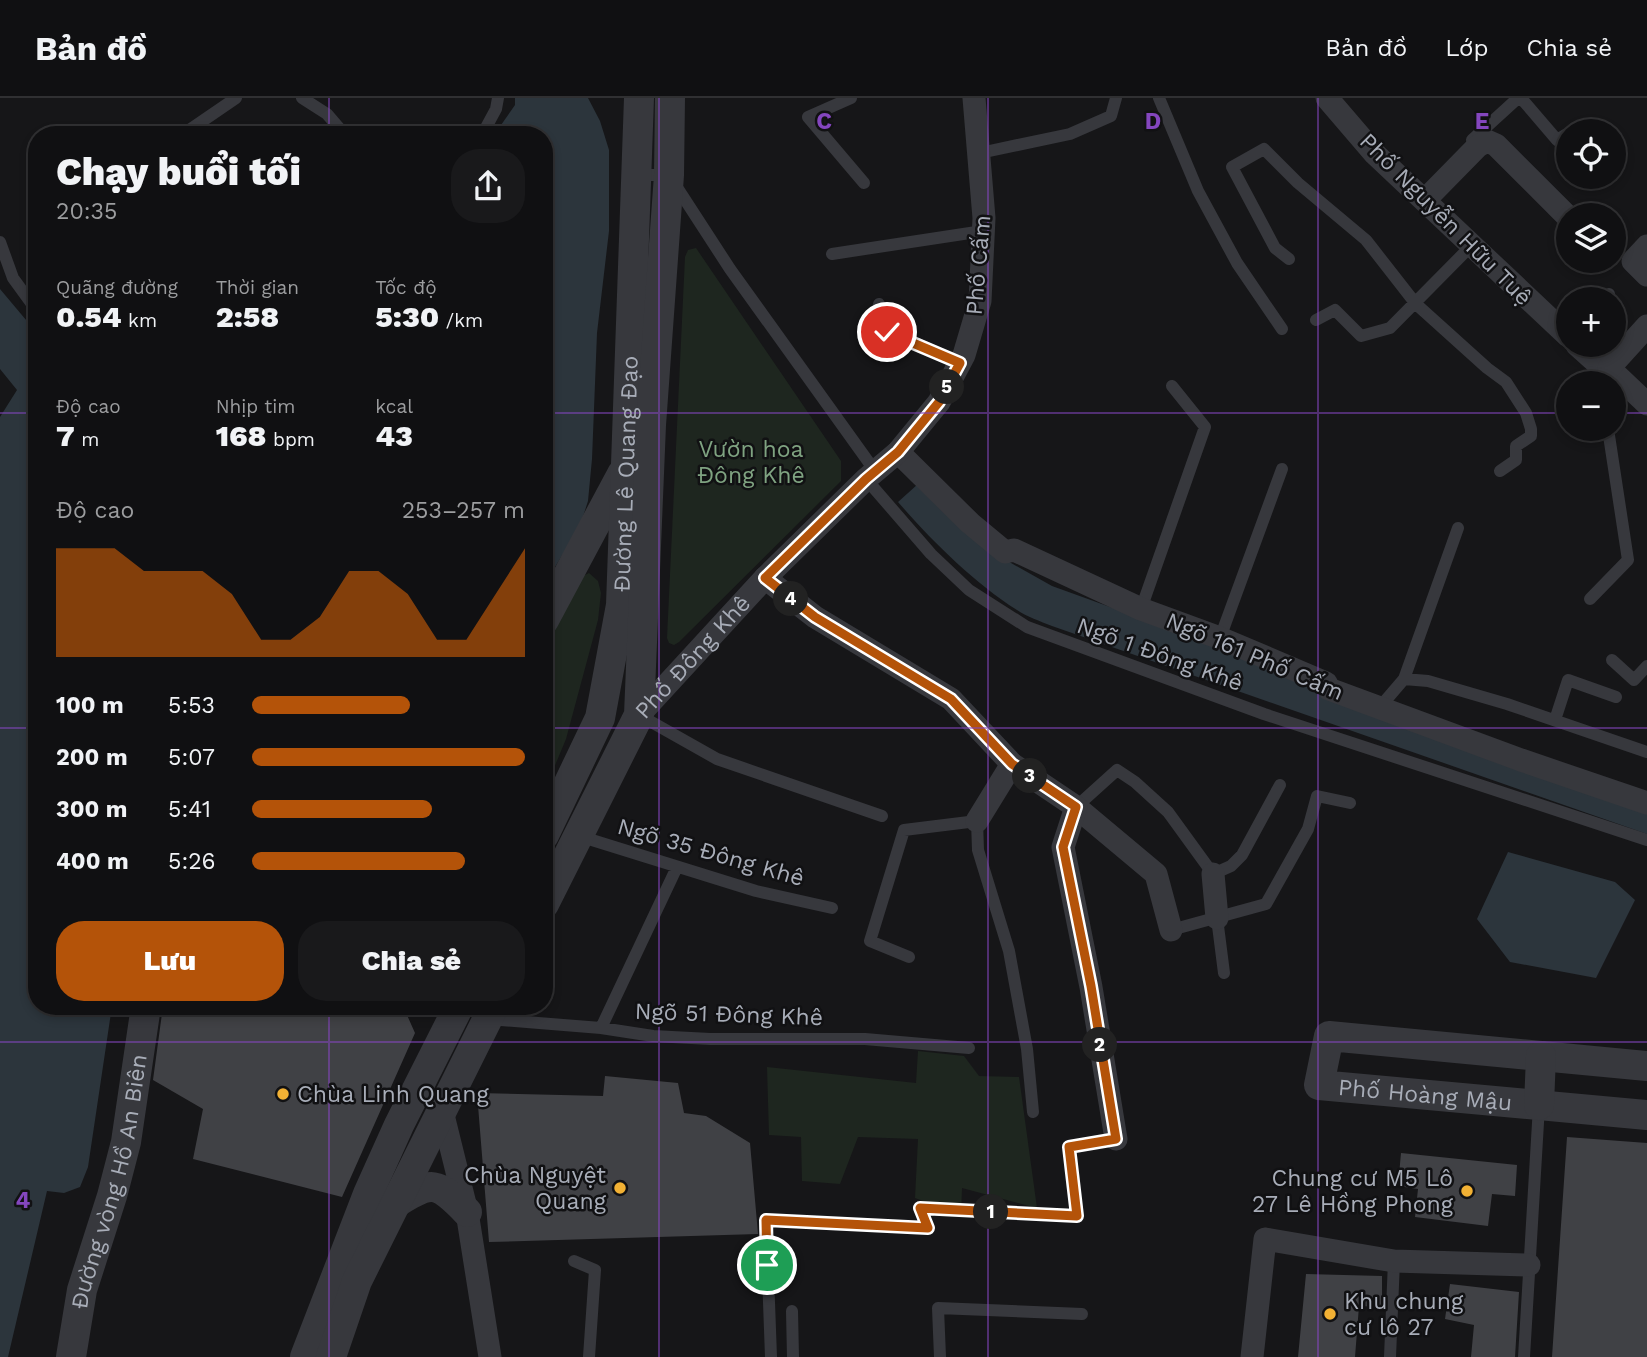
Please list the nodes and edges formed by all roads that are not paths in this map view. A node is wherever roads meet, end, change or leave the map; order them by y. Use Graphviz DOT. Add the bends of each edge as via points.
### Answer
graph roads {
  1 [pos="236,98"];
  2 [pos="302,98"];
  3 [pos="498,98"];
  4 [pos="639,98"];
  5 [pos="670,98"];
  6 [pos="850,98"];
  7 [pos="974,98"];
  8 [pos="1115,98"];
  9 [pos="1158,98"];
  10 [pos="1328,98"];
  11 [pos="1520,98"];
  12 [pos="195,126"];
  13 [pos="337,126"];
  14 [pos="487,126"];
  15 [pos="1556,139"];
  16 [pos="980,153"];
  17 [pos="635,175"];
  18 [pos="668,175"];
  19 [pos="864,183"];
  20 [pos="1421,197"];
  21 [pos="1556,205"];
  22 [pos="983,232"];
  23 [pos="0,242"];
  24 [pos="1472,245"];
  25 [pos="1647,246"];
  26 [pos="832,254"];
  27 [pos="1289,259"];
  28 [pos="1647,275"];
  29 [pos="28,299"];
  30 [pos="879,304"];
  31 [pos="1416,304"];
  32 [pos="1316,320"];
  33 [pos="1556,326"];
  34 [pos="1647,326"];
  35 [pos="1282,330"];
  36 [pos="1589,357"];
  37 [pos="960,363"];
  38 [pos="1602,371"];
  39 [pos="1172,386"];
  40 [pos="1626,389"];
  41 [pos="1647,404"];
  42 [pos="650,425"];
  43 [pos="1610,441"];
  44 [pos="898,452"];
  45 [pos="625,468"];
  46 [pos="1282,468"];
  47 [pos="1500,471"];
  48 [pos="871,475"];
  49 [pos="1458,528"];
  50 [pos="765,578"];
  51 [pos="1590,598"];
  52 [pos="553,603"];
  53 [pos="1140,616"];
  54 [pos="1220,638"];
  55 [pos="1255,659"];
  56 [pos="1612,660"];
  57 [pos="1647,666"];
  58 [pos="1404,678"];
  59 [pos="1616,697"];
  60 [pos="1391,711"];
  61 [pos="639,715"];
  62 [pos="600,718"];
  63 [pos="1555,720"];
  64 [pos="1647,752"];
  65 [pos="1012,764"];
  66 [pos="1280,785"];
  67 [pos="1350,803"];
  68 [pos="1647,803"];
  69 [pos="1076,807"];
  70 [pos="553,816"];
  71 [pos="882,816"];
  72 [pos="977,821"];
  73 [pos="578,836"];
  74 [pos="1647,841"];
  75 [pos="677,867"];
  76 [pos="1213,874"];
  77 [pos="553,886"];
  78 [pos="832,908"];
  79 [pos="1217,918"];
  80 [pos="1171,930"];
  81 [pos="909,957"];
  82 [pos="1224,973"];
  83 [pos="145,1015"];
  84 [pos="454,1015"];
  85 [pos="490,1015"];
  86 [pos="506,1015"];
  87 [pos="601,1028"];
  88 [pos="969,1048"];
  89 [pos="1541,1056"];
  90 [pos="1647,1066"];
  91 [pos="414,1094"];
  92 [pos="1539,1105"];
  93 [pos="442,1111"];
  94 [pos="1033,1112"];
  95 [pos="1647,1115"];
  96 [pos="1116,1139"];
  97 [pos="396,1203"];
  98 [pos="467,1212"];
  99 [pos="574,1261"];
  100 [pos="1394,1261"];
  101 [pos="1530,1265"];
  102 [pos="792,1311"];
  103 [pos="1082,1314"];
  104 [pos="71,1357"];
  105 [pos="305,1357"];
  106 [pos="331,1357"];
  107 [pos="490,1357"];
  108 [pos="589,1357"];
  109 [pos="771,1357"];
  110 [pos="793,1357"];
  111 [pos="940,1357"];
  112 [pos="1252,1357"];
  113 [pos="1390,1357"];
  114 [pos="1524,1357"];
  1 -- 12 [label="lane"];
  2 -- 13 [label="lane"];
  3 -- 14 [label="lane"];
  4 -- 17 [label="street, Đường Lê Quang Đạo"];
  5 -- 18 [label="street, Đường Lê Quang Đạo"];
  6 -- 19 [label="lane" via="807,117"];
  7 -- 16 [label="street, Phố Cấm"];
  8 -- 16 [label="lane" via="1111,116 1070,134"];
  9 -- 35 [label="lane" via="1198,191 1237,263"];
  10 -- 20 [label="street, Phố Nguyễn Hữu Tuệ" via="1375,154"];
  11 -- 15 [label="lane"];
  11 -- 20 [label="lane"];
  16 -- 22 [label="street, Phố Cấm"];
  17 -- 18 [label="lane"];
  17 -- 45 [label="street, Đường Lê Quang Đạo"];
  18 -- 42 [label="street, Đường Lê Quang Đạo"];
  18 -- 48 [label="lane, Ngõ 1 Đông Khê"];
  20 -- 21 [label="street" via="1487,141"];
  20 -- 24 [label="street, Phố Nguyễn Hữu Tuệ"];
  22 -- 26 [label="lane"];
  22 -- 37 [label="street, Phố Cấm" via="980,301"];
  23 -- 29 [label="lane" via="13,278"];
  24 -- 31 [label="lane"];
  24 -- 33 [label="street, Phố Nguyễn Hữu Tuệ"];
  25 -- 28 [label="street" via="1633,261"];
  27 -- 31 [label="lane" via="1275,248 1232,167 1264,149 1366,240"];
  30 -- 37 [label="lane" via="875,325"];
  31 -- 32 [label="lane" via="1390,328 1361,336 1335,310"];
  31 -- 47 [label="lane" via="1506,382 1525,413 1531,436 1517,446 1516,460"];
  34 -- 38 [label="street"];
  36 -- 38 [label="street"];
  37 -- 44 [label="street, Phố Cấm" via="939,402"];
  39 -- 53 [label="lane" via="1205,427"];
  40 -- 41 [label="street"];
  42 -- 45 [label="street"];
  42 -- 61 [label="street, Đường Lê Quang Đạo"];
  43 -- 51 [label="lane" via="1628,560"];
  44 -- 48 [label="street, Phố Cấm"];
  44 -- 53 [label="street" via="1005,552 1014,566"];
  45 -- 52 [label="street"];
  45 -- 62 [label="street, Đường Lê Quang Đạo" via="621,605"];
  46 -- 54 [label="lane"];
  48 -- 50 [label="street, Phố Đông Khê"];
  48 -- 74 [label="lane, Ngõ 1 Đông Khê" via="931,554 969,590 1027,627 1264,714"];
  49 -- 58 [label="lane"];
  50 -- 61 [label="street, Phố Đông Khê"];
  50 -- 65 [label="street" via="815,617 951,699"];
  53 -- 54 [label="street, Ngõ 161 Phố Cấm"];
  53 -- 55 [label="street"];
  54 -- 55 [label="street, Ngõ 161 Phố Cấm"];
  55 -- 60 [label="street, Ngõ 161 Phố Cấm" via="1323,691 1329,689"];
  56 -- 57 [label="lane" via="1634,680"];
  58 -- 60 [label="lane" via="1386,700"];
  58 -- 63 [label="lane" via="1428,681"];
  59 -- 63 [label="lane" via="1569,680"];
  60 -- 68 [label="street, Ngõ 161 Phố Cấm"];
  61 -- 62 [label="street"];
  61 -- 71 [label="lane" via="717,759"];
  61 -- 73 [label="street, Phố Đông Khê"];
  62 -- 70 [label="street, Đường Lê Quang Đạo"];
  63 -- 64 [label="lane"];
  65 -- 69 [label="street"];
  65 -- 72 [label="street"];
  66 -- 76 [label="lane" via="1242,855"];
  67 -- 79 [label="lane" via="1317,796 1308,829 1266,904"];
  69 -- 76 [label="lane" via="1116,770 1168,812"];
  69 -- 80 [label="street" via="1156,874"];
  69 -- 96 [label="street" via="1063,847"];
  72 -- 81 [label="lane" via="904,830 870,941"];
  72 -- 94 [label="lane" via="978,850 1009,951"];
  73 -- 75 [label="lane, Ngõ 35 Đông Khê"];
  73 -- 77 [label="street, Phố Đông Khê"];
  75 -- 78 [label="lane, Ngõ 35 Đông Khê"];
  75 -- 87 [label="lane"];
  76 -- 79 [label="street"];
  79 -- 80 [label="lane"];
  79 -- 82 [label="lane"];
  83 -- 104 [label="street, Đường vòng Hồ An Biên" via="125,1142 82,1290"];
  84 -- 91 [label="street"];
  85 -- 93 [label="street"];
  86 -- 87 [label="lane, Ngõ 51 Đông Khê"];
  87 -- 88 [label="lane, Ngõ 51 Đông Khê" via="653,1036 864,1039"];
  89 -- 90 [label="street, Phố Hoàng Mậu"];
  89 -- 92 [label="street"];
  89 -- 92 [label="street, Phố Hoàng Mậu" via="1329,1036 1319,1085"];
  91 -- 93 [label="street"];
  91 -- 105 [label="street" via="368,1194"];
  92 -- 95 [label="street, Phố Hoàng Mậu"];
  92 -- 101 [label="lane"];
  93 -- 97 [label="street"];
  93 -- 98 [label="street"];
  96 -- 109 [label="lane" via="1069,1147 1077,1216 920,1208 928,1228 766,1220"];
  97 -- 98 [label="street" via="420,1188 436,1187 448,1191"];
  97 -- 106 [label="street" via="357,1281"];
  98 -- 107 [label="street"];
  99 -- 108 [label="lane" via="595,1270"];
  100 -- 101 [label="street"];
  100 -- 112 [label="street" via="1265,1239"];
  100 -- 113 [label="lane"];
  101 -- 114 [label="lane"];
  102 -- 110 [label="lane"];
  103 -- 111 [label="lane" via="938,1308"];
}
